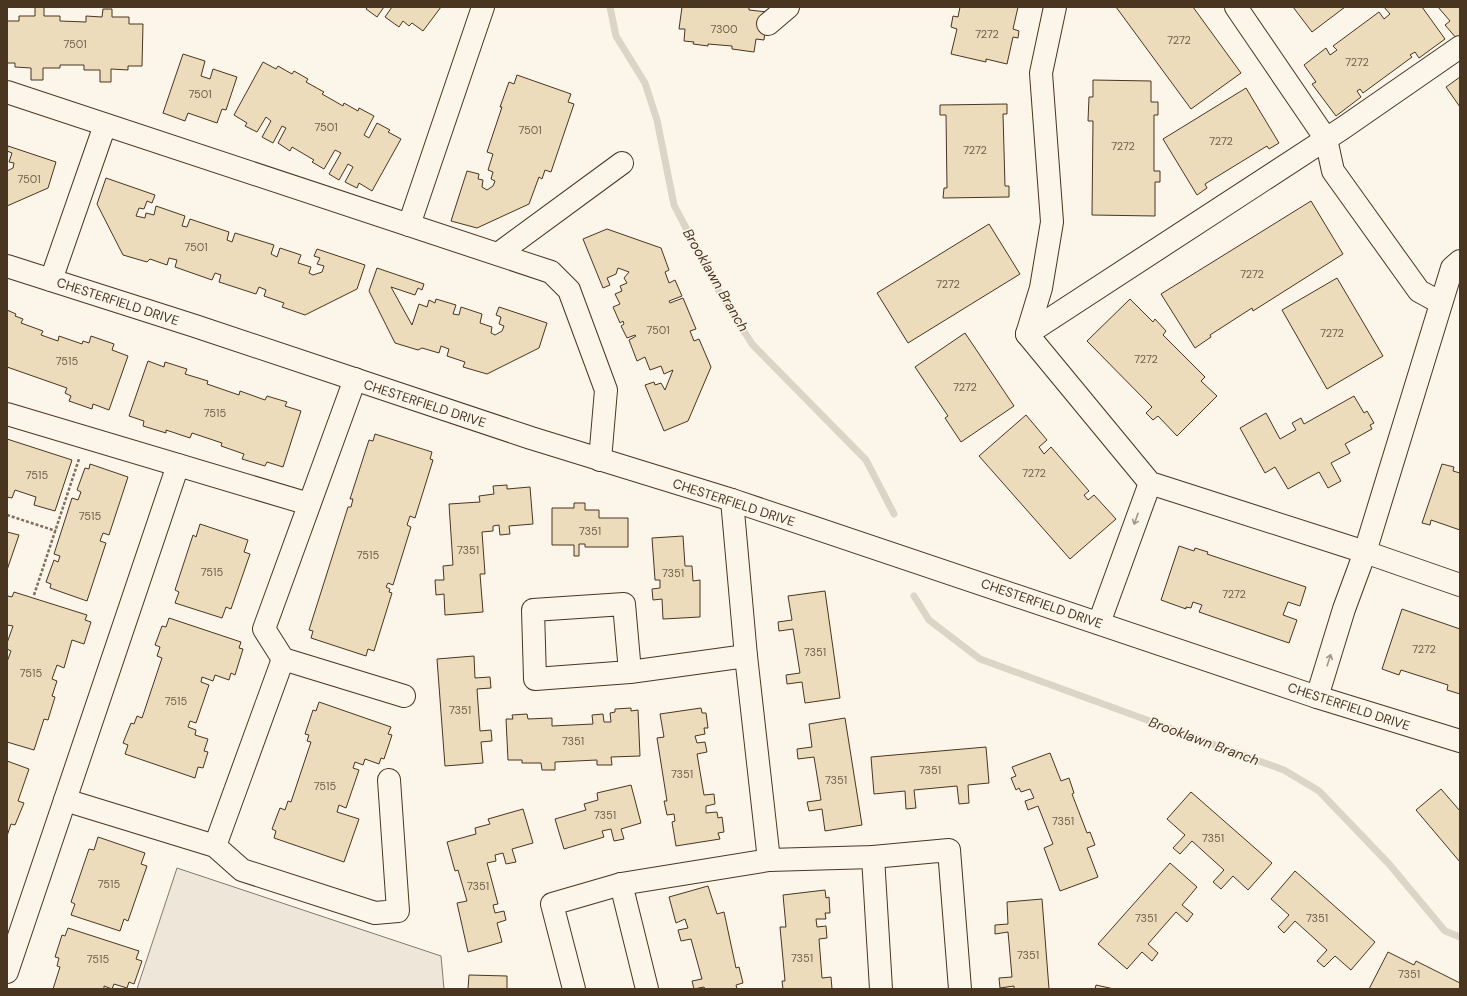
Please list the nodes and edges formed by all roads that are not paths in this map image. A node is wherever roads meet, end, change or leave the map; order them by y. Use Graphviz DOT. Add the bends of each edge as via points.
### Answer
graph roads {
  1 [pos="483,7"];
  2 [pos="772,7"];
  3 [pos="788,7"];
  4 [pos="1055,7"];
  5 [pos="1236,7"];
  6 [pos="1460,47"];
  7 [pos="7,92"];
  8 [pos="106,124"];
  9 [pos="1326,139"];
  10 [pos="622,163"];
  11 [pos="409,225"];
  12 [pos="498,254"];
  13 [pos="1460,261"];
  14 [pos="7,266"];
  15 [pos="51,280"];
  16 [pos="1441,303"];
  17 [pos="1027,334"];
  18 [pos="354,379"];
  19 [pos="7,414"];
  20 [pos="600,460"];
  21 [pos="178,465"];
  22 [pos="1150,483"];
  23 [pos="732,500"];
  24 [pos="310,504"];
  25 [pos="1365,552"];
  26 [pos="1460,586"];
  27 [pos="1099,623"];
  28 [pos="746,656"];
  29 [pos="283,659"];
  30 [pos="630,672"];
  31 [pos="404,696"];
  32 [pos="1317,697"];
  33 [pos="1460,741"];
  34 [pos="389,780"];
  35 [pos="65,800"];
  36 [pos="215,846"];
  37 [pos="873,857"];
  38 [pos="769,860"];
  39 [pos="621,884"];
  40 [pos="7,972"];
  41 [pos="574,989"];
  42 [pos="647,989"];
  43 [pos="881,989"];
  44 [pos="960,989"];
  1 -- 11 [label="street"];
  2 -- 3 [label="street" via="768,24"];
  4 -- 17 [label="street" via="1041,73 1052,222 1041,288"];
  5 -- 9 [label="street"];
  6 -- 9 [label="street"];
  7 -- 8 [label="street"];
  8 -- 11 [label="street"];
  8 -- 15 [label="street"];
  9 -- 16 [label="street" via="1333,171 1419,291"];
  9 -- 17 [label="street"];
  10 -- 12 [label="street"];
  11 -- 12 [label="street"];
  12 -- 20 [label="street" via="551,272 569,290 606,390"];
  13 -- 16 [label="street" via="1452,268"];
  14 -- 15 [label="street, CHESTERFIELD DRIVE"];
  15 -- 18 [label="street, CHESTERFIELD DRIVE"];
  16 -- 25 [label="street"];
  17 -- 22 [label="street"];
  18 -- 20 [label="street, CHESTERFIELD DRIVE"];
  18 -- 24 [label="street"];
  19 -- 21 [label="street"];
  20 -- 23 [label="street, CHESTERFIELD DRIVE"];
  21 -- 24 [label="street"];
  21 -- 35 [label="street"];
  22 -- 25 [label="street"];
  22 -- 27 [label="street, one-way"];
  23 -- 27 [label="street, CHESTERFIELD DRIVE"];
  23 -- 28 [label="street"];
  24 -- 29 [label="street" via="264,629"];
  25 -- 26 [label="street"];
  32 -- 25 [label="street, one-way" via="1344,609"];
  27 -- 32 [label="street, CHESTERFIELD DRIVE"];
  28 -- 30 [label="street"];
  28 -- 38 [label="street"];
  29 -- 31 [label="street"];
  29 -- 36 [label="street"];
  30 -- 30 [label="street" via="535,679 533,610 624,604"];
  32 -- 33 [label="street, CHESTERFIELD DRIVE"];
  34 -- 36 [label="street" via="398,911 375,913 242,870"];
  35 -- 36 [label="street"];
  35 -- 40 [label="street"];
  37 -- 38 [label="street"];
  37 -- 43 [label="street"];
  37 -- 44 [label="street" via="949,850"];
  38 -- 39 [label="street"];
  39 -- 41 [label="street" via="552,904"];
  39 -- 42 [label="street"];
}
